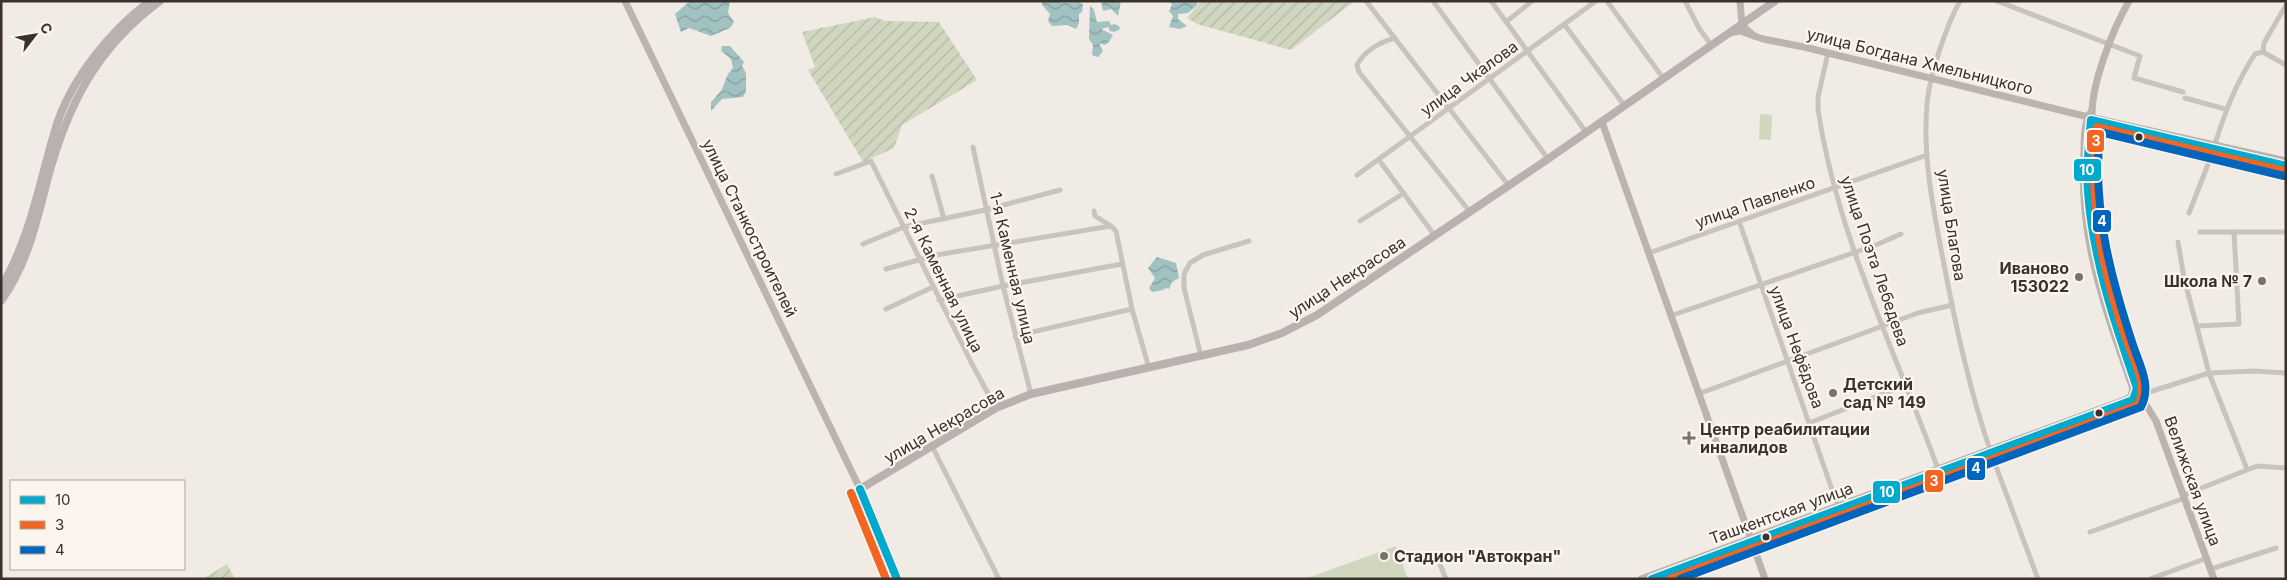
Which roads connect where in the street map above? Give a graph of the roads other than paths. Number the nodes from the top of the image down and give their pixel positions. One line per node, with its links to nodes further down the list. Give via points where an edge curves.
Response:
1 (150, 1): 79 (main road, via 100,49 74,89 58,121 24,243)
2 (160, 1): 82 (main road, via 139,16 105,53 80,93 64,124 23,266)
3 (625, 1): 106 (main road, улица Станкостроителей)
4 (1366, 1): 23 (street)
5 (1433, 1): 30 (street)
6 (1491, 1): 18 (street)
7 (1532, 1): 18 (street)
8 (1596, 1): 20 (street, улица Чкалова)
9 (1607, 1): 31 (street)
10 (1685, 1): 24 (street)
11 (1740, 1): 19 (main road)
12 (1775, 1): 19 (main road, улица Некрасова)
13 (1960, 1): 32 (street, улица Благова)
14 (1997, 1): 16 (street)
15 (2129, 1): 25 (main road, Велижская улица)
16 (2014, 4): 25 (street)
17 (2286, 5): 27 (street, via 2264,43)
18 (1506, 22): 26 (street)
19 (1745, 23): 21 (main road, улица Некрасова); 22 (main road, улица Богдана Хмельницкого)
20 (1564, 24): 26 (street, улица Чкалова); 33 (street)
21 (1729, 33): 22 (main road, улица Богдана Хмельницкого); 24 (main road, улица Некрасова)
22 (1754, 36): 28 (main road, улица Богдана Хмельницкого)
23 (1395, 38): 34 (street); 39 (street, via 1382,41 1357,65)
24 (1711, 45): 31 (main road, улица Некрасова)
25 (2109, 46): 35 (street, via 2140,56 2134,78); 36 (main road, Велижская улица)
26 (1528, 51): 30 (street, улица Чкалова); 38 (street)
27 (2263, 52): 29 (street); 35 (street, via 2255,54)
28 (1828, 53): 32 (main road, улица Богдана Хмельницкого); 51 (street, улица Поэта Лебедева, via 1818,110)
29 (2286, 65)
30 (1489, 78): 34 (street, улица Чкалова); 43 (street)
31 (1663, 78): 33 (main road, улица Некрасова)
32 (1932, 78): 36 (main road, улица Богдана Хмельницкого); 42 (street, улица Благова, via 1927,104)
33 (1624, 105): 37 (main road, улица Некрасова)
34 (1449, 108): 39 (street, улица Чкалова); 50 (street)
35 (2225, 109): 41 (street)
36 (2088, 116): 41 (main road, улица Богдана Хмельницкого); 98 (main road, Велижская улица, via 2082,179 2090,253 2102,303)
37 (1602, 122): 38 (main road, улица Некрасова); 73 (main road)
38 (1586, 132): 43 (main road, улица Некрасова)
39 (1411, 135): 44 (street, улица Чкалова); 56 (street)
40 (973, 146): 54 (street, 1-я Каменная улица)
41 (2214, 147): 45 (main road, улица Богдана Хмельницкого); 46 (main road, улица Богдана Хмельницкого); 57 (street)
42 (1927, 155): 51 (street, улица Павленко); 83 (street, улица Благова)
43 (1548, 159): 50 (main road, улица Некрасова)
44 (1379, 160): 48 (street, улица Чкалова); 53 (street)
45 (2286, 161)
46 (2286, 166)
47 (836, 174): 62 (street, 2-я Каменная улица, via 871,161)
48 (1357, 175)
49 (932, 176): 58 (street)
50 (1509, 186): 56 (main road, улица Некрасова)
51 (1833, 188): 60 (street, улица Павленко); 72 (street, улица Поэта Лебедева)
52 (1060, 190): 54 (street)
53 (1404, 193): 59 (street); 67 (street)
54 (986, 210): 58 (street); 71 (street, 1-я Каменная улица)
55 (1094, 210): 61 (street, via 1095,216)
56 (1470, 212): 67 (main road, улица Некрасова)
57 (2189, 213)
58 (944, 219): 62 (street)
59 (1360, 221)
60 (1739, 221): 73 (street, улица Павленко); 77 (street, улица Нефёдова)
61 (1112, 226): 71 (street); 75 (street, via 1116,231)
62 (904, 227): 70 (street); 74 (street, 2-я Каменная улица)
63 (2200, 232): 64 (street)
64 (2234, 232): 65 (street); 87 (street, via 2239,324)
65 (2286, 232)
66 (1901, 234): 72 (street)
67 (1435, 236): 90 (main road, улица Некрасова, via 1318,315 1248,345)
68 (1249, 241): 90 (street, via 1203,255 1190,263 1184,274 1184,288)
69 (2178, 242): 87 (street)
70 (863, 244)
71 (994, 245): 74 (street); 78 (street, 1-я Каменная улица)
72 (1854, 251): 77 (street); 88 (street, улица Поэта Лебедева)
73 (1649, 253): 86 (main road)
74 (919, 258): 76 (street); 80 (street, 2-я Каменная улица)
75 (1122, 264): 78 (street); 85 (street)
76 (886, 269)
77 (1760, 284): 86 (street); 91 (street, улица Нефёдова)
78 (1002, 286): 81 (street); 89 (street, 1-я Каменная улица)
79 (1, 288)
80 (933, 288): 81 (street, 2-я Каменная улица); 84 (street)
81 (939, 300): 99 (street, 2-я Каменная улица)
82 (1, 301)
83 (1952, 305): 88 (street, via 1918,313); 102 (street, улица Благова, via 1970,387)
84 (886, 309)
85 (1132, 309): 89 (street); 92 (street)
86 (1670, 316): 97 (main road)
87 (2197, 326): 93 (street)
88 (1882, 327): 91 (street); 95 (street, улица Поэта Лебедева)
89 (1015, 336): 96 (street, 1-я Каменная улица)
90 (1201, 356): 92 (main road, улица Некрасова)
91 (1787, 361): 97 (street); 100 (street, улица Нефёдова)
92 (1149, 368): 96 (main road, улица Некрасова)
93 (2209, 373): 94 (street, Ташкентская улица, via 2254,371); 98 (street, Ташкентская улица); 104 (street)
94 (2286, 374)
95 (1906, 385): 100 (street); 105 (street, улица Поэта Лебедева)
96 (1031, 394): 99 (main road, улица Некрасова)
97 (1697, 394): 110 (main road)
98 (2134, 394): 102 (main road, Ташкентская улица); 107 (main road, Велижская улица, via 2156,421)
99 (996, 408): 101 (main road, улица Некрасова)
100 (1809, 423): 108 (street, улица Нефёдова)
101 (932, 446): 106 (main road, улица Некрасова); 117 (street)
102 (1990, 452): 105 (main road, Ташкентская улица); 122 (street, улица Благова)
103 (2286, 468): 104 (street, via 2257,466)
104 (2247, 469): 107 (street)
105 (1939, 471): 108 (main road, Ташкентская улица)
106 (861, 488): 116 (main road, улица Станкостроителей)
107 (2184, 497): 109 (street); 112 (main road, Велижская улица)
108 (1838, 508): 110 (main road, Ташкентская улица)
109 (2090, 532)
110 (1750, 541): 119 (main road, Ташкентская улица); 120 (main road, Ташкентская улица); 121 (main road)
111 (2276, 548): 114 (street)
112 (2207, 558): 114 (main road, Велижская улица); 115 (street)
113 (1439, 562): 118 (street)
114 (2211, 569): 123 (main road, Велижская улица)
115 (2150, 578)
116 (898, 579)
117 (999, 579)
118 (1446, 579)
119 (1641, 579)
120 (1651, 579)
121 (1765, 579)
122 (2038, 579)
123 (2214, 579)

